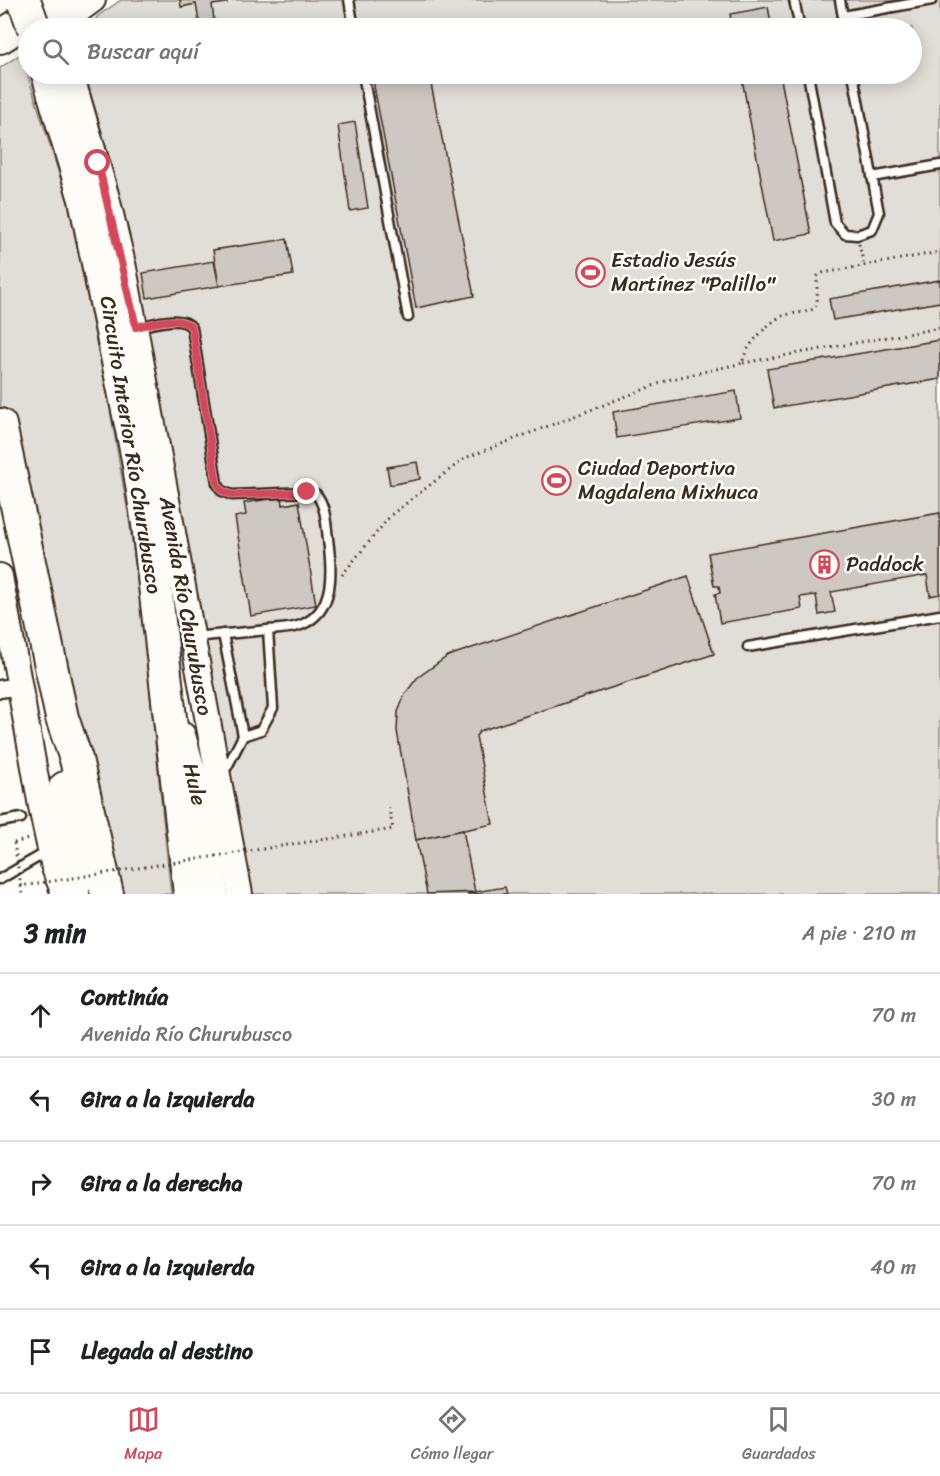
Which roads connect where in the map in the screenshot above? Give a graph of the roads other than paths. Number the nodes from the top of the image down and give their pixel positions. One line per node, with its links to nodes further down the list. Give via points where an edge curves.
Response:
1 (93, 0): 7 (main road, via 78,11)
2 (349, 0): 8 (lane)
3 (794, 0): 9 (lane)
4 (840, 0): 6 (lane)
5 (932, 0): 6 (lane)
6 (843, 16)
7 (34, 17)
8 (352, 18)
9 (798, 18)
10 (51, 84): 21 (highway, Circuito Interior Río Churubusco, via 86,199)
11 (74, 84): 18 (main road, Avenida Río Churubusco, via 107,198)
12 (365, 84): 17 (lane)
13 (810, 84): 16 (lane, via 835,223 844,234 872,230 879,213)
14 (855, 84): 16 (lane)
15 (940, 165): 16 (lane)
16 (872, 177)
17 (408, 317)
18 (136, 327): 19 (main road, Avenida Río Churubusco); 26 (lane, via 180,321 192,328 217,483 222,491 232,495 307,492 321,500 331,561 330,590 310,620)
19 (144, 376): 21 (highway, via 145,427); 28 (main road, Avenida Río Churubusco)
20 (0, 425): 25 (highway)
21 (138, 459): 30 (highway, Circuito Interior Río Churubusco)
22 (0, 515): 25 (highway, via 16,585)
23 (0, 576): 31 (main road)
24 (940, 615): 29 (lane)
25 (42, 624): 32 (highway)
26 (268, 630): 27 (lane); 33 (lane, via 273,708 261,730)
27 (223, 633): 28 (lane); 33 (lane)
28 (192, 640): 34 (main road, Avenida Río Churubusco)
29 (748, 647)
30 (166, 676): 42 (highway, Circuito Interior Río Churubusco); 43 (main road, Hule, via 196,781)
31 (10, 687): 37 (main road)
32 (62, 718): 40 (highway, via 61,756 74,865); 41 (highway, via 76,759)
33 (243, 736): 34 (lane, via 227,767)
34 (217, 770): 44 (main road, Avenida Río Churubusco)
35 (21, 818): 36 (lane)
36 (0, 822)
37 (50, 850): 38 (lane); 39 (main road)
38 (0, 879)
39 (64, 894)
40 (73, 894)
41 (107, 894)
42 (190, 894)
43 (216, 894)
44 (240, 894)

